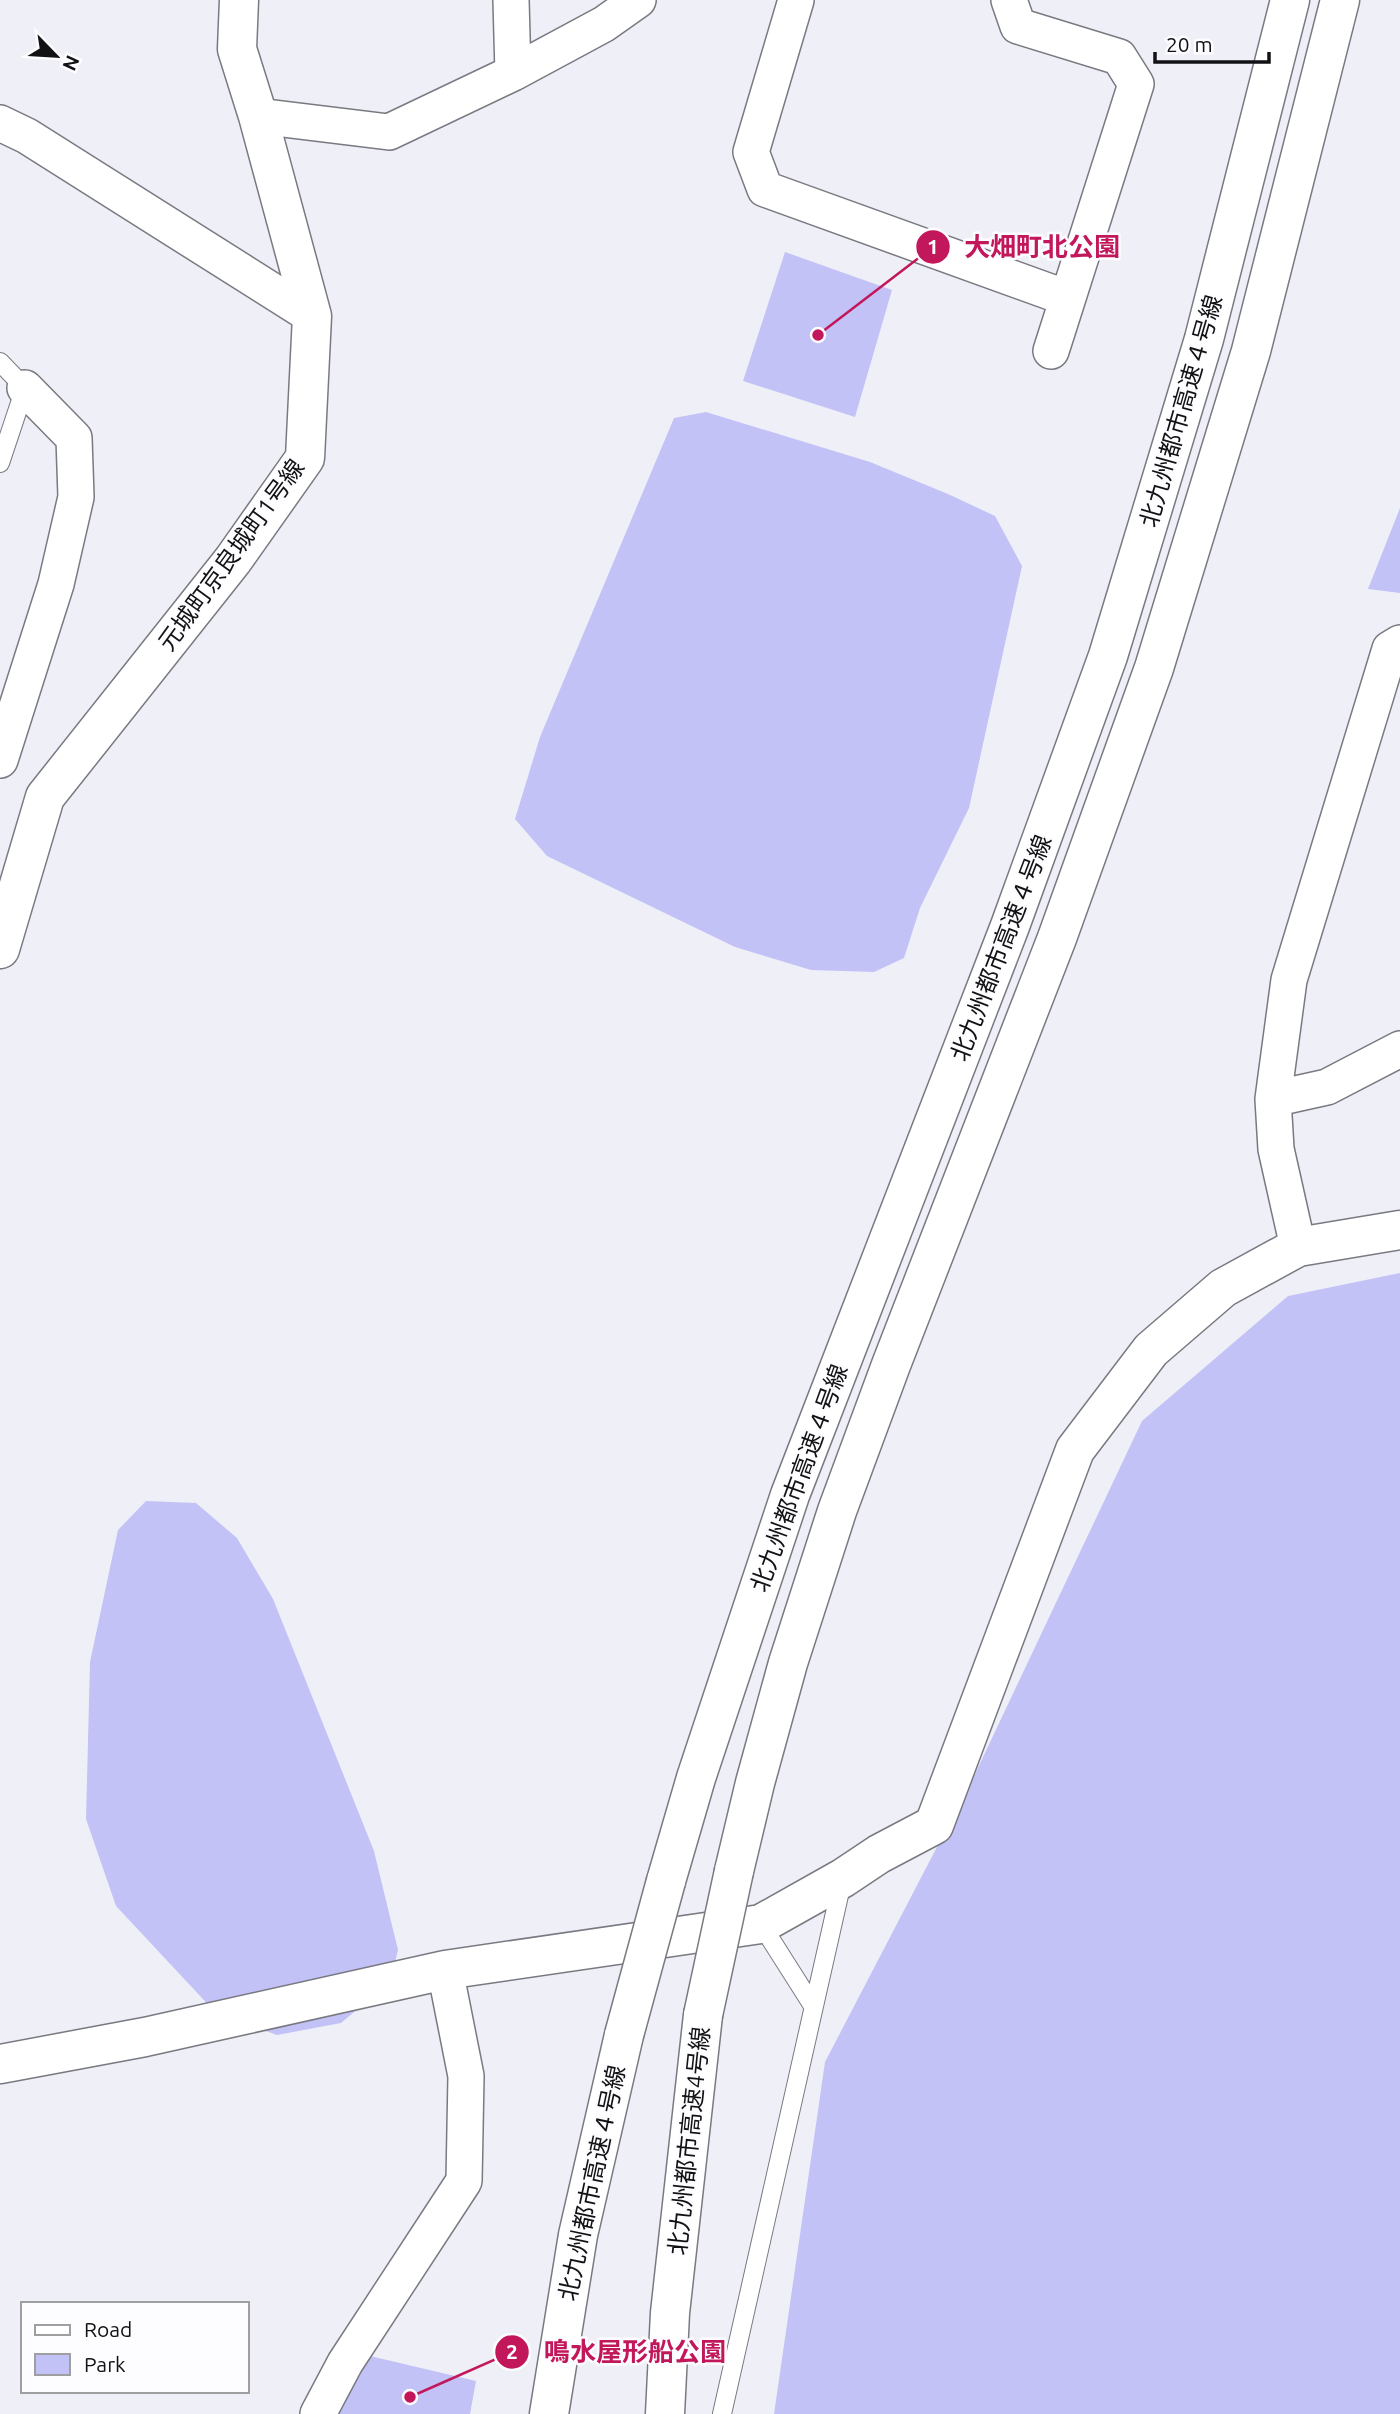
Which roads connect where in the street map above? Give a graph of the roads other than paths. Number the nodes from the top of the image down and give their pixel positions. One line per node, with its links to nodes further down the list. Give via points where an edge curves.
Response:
1 (239, 0): 9 (main road, 元城町京良城町1号線, via 237,49)
2 (511, 0): 8 (street)
3 (638, 0): 8 (street, via 604,24)
4 (1009, 0): 11 (street, via 1017,26 1119,57 1136,85)
5 (1290, 0): 31 (main road, 北九州都市高速４号線, bridge, via 1204,340 1108,656 1010,926 790,1494 696,1778 624,2035 578,2235)
6 (1340, 0): 24 (main road, 北九州都市高速４号線, via 1251,351 1154,668 1057,938 837,1511 788,1663)
7 (793, 1): 11 (street, via 751,152 765,189)
8 (513, 73): 9 (street, via 389,132)
9 (258, 116): 12 (main road, 元城町京良城町1号線)
10 (0, 123): 12 (street)
11 (1067, 298): 13 (street)
12 (312, 316): 19 (main road, 元城町京良城町1号線, via 305,458 233,561 45,797)
13 (1051, 351)
14 (0, 362): 15 (lane)
15 (25, 388): 16 (lane); 18 (street, via 74,438 76,497 56,584)
16 (0, 463)
17 (1400, 643): 21 (street, via 1390,649 1289,980)
18 (0, 760)
19 (0, 949)
20 (1400, 1049): 21 (street, via 1327,1087)
21 (1273, 1099): 23 (street, via 1276,1149)
22 (1400, 1230): 23 (main road)
23 (1298, 1247): 25 (main road, via 1223,1288 1151,1350 1075,1450 934,1825)
24 (734, 1871): 32 (main road, 北九州都市高速4号線, bridge, via 703,2015 670,2313)
25 (843, 1878): 26 (main road); 28 (lane)
26 (761, 1924): 27 (main road); 28 (lane)
27 (445, 1970): 29 (main road, via 145,2037); 30 (street, via 466,2076 464,2181 345,2363)
28 (813, 2006): 33 (lane)
29 (0, 2064)
30 (318, 2414)
31 (549, 2414)
32 (665, 2414)
33 (722, 2414)

